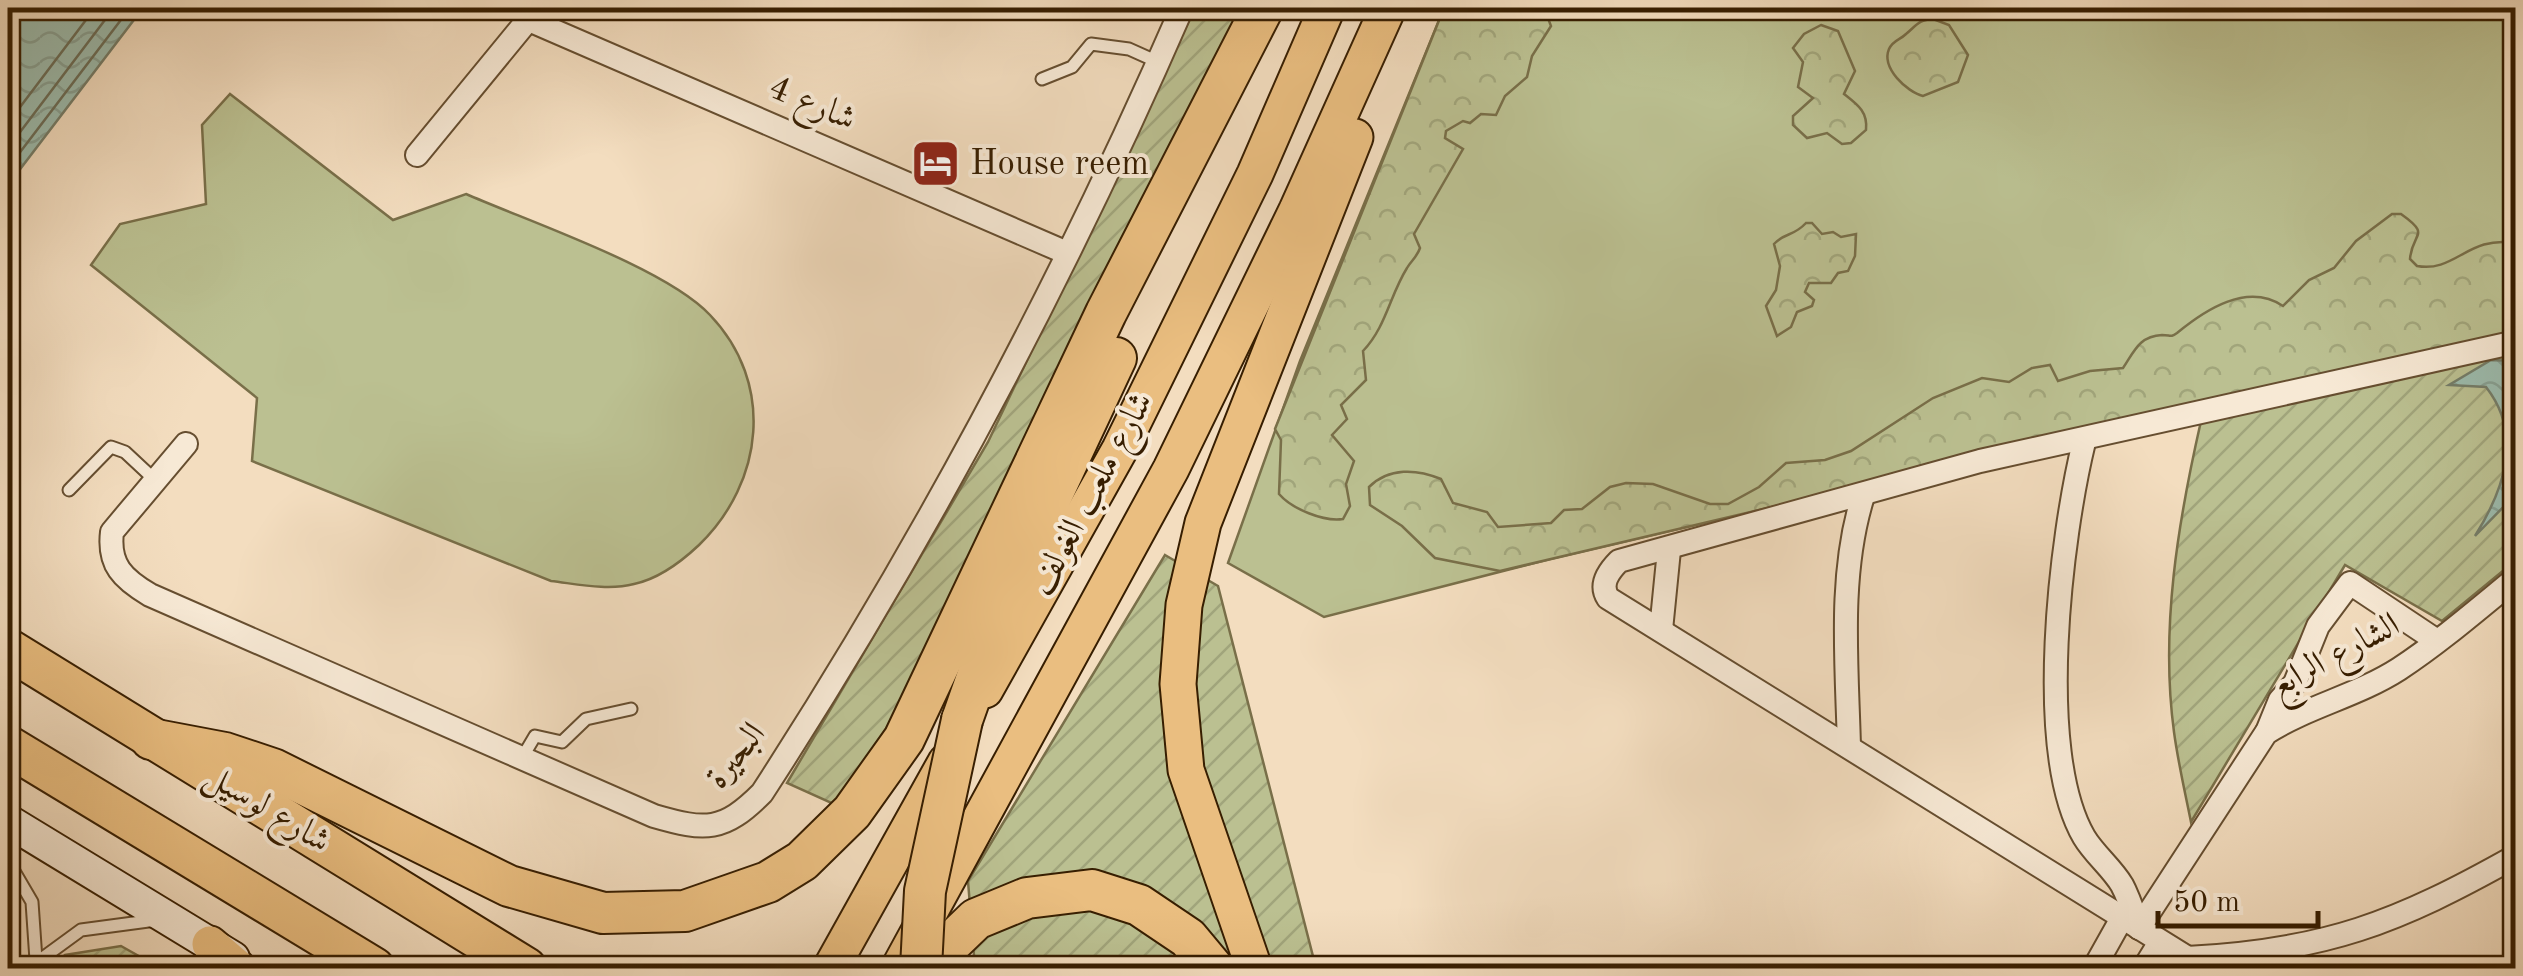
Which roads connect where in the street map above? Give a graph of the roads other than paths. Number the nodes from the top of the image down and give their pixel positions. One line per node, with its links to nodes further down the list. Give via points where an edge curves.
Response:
1 (1182, 8): 8 (street, البحيرة)
2 (1264, 8): 25 (highway, via 1106,313 904,739 842,824 802,861 768,882 685,911 602,913 509,886 272,768)
3 (1285, 8): 44 (highway, bridge, via 1008,590 962,720 925,892)
4 (1327, 8): 42 (main road, شارع ملعب الغولف, via 1255,174 1120,449)
5 (1388, 8): 43 (main road, شارع ملعب الغولف, via 1172,469)
6 (1401, 8): 46 (main road, via 1203,523 1184,604 1178,684 1186,770)
7 (533, 14): 10 (street, شارع 4); 11 (street, شارع 4)
8 (1158, 62): 9 (lane, via 1129,48 1091,44 1072,67); 11 (street, البحيرة)
9 (1042, 79)
10 (417, 156)
11 (1066, 253): 28 (street, البحيرة, via 862,629 762,793 739,815 706,827 685,825)
12 (2516, 342): 13 (street)
13 (2084, 442): 17 (street, via 1980,462); 33 (street, via 2056,652 2066,789 2083,836 2122,885)
14 (186, 444): 15 (street, البحيرة)
15 (156, 480): 16 (lane, via 111,447); 28 (street, البحيرة, via 112,532 110,550 125,579)
16 (68, 490)
17 (1864, 496): 18 (street); 27 (street, via 1854,525 1846,632)
18 (1669, 550): 20 (street); 20 (street, via 1619,561 1604,588 1608,598)
19 (2516, 578): 21 (street, الشارع الرابع)
20 (1661, 630): 27 (street)
21 (2436, 640): 24 (street, الشارع الرابع, via 2399,669); 24 (street, الشارع الرابع, via 2350,583 2318,626)
22 (8, 649): 25 (highway, شارع لوسيل)
23 (630, 709): 28 (lane, via 586,718 562,742 535,736)
24 (2266, 733): 33 (street, الشارع الرابع)
25 (152, 739): 41 (highway, شارع لوسيل)
26 (8, 746): 40 (highway)
27 (1850, 747): 33 (street)
28 (522, 758)
29 (8, 821): 32 (street)
30 (2516, 856): 36 (street, via 2380,925 2308,946)
31 (8, 861): 37 (lane, via 32,902)
32 (166, 919): 35 (street); 37 (lane, via 81,930)
33 (2131, 923): 34 (street); 47 (street, الشارع الرابع)
34 (2160, 942): 36 (street); 48 (street)
35 (210, 944): 38 (main road); 39 (street)
36 (2196, 963)
37 (33, 964)
38 (238, 968)
39 (250, 968)
40 (374, 968)
41 (526, 968)
42 (832, 968)
43 (899, 968)
44 (923, 968): 45 (highway, via 976,920 1027,898 1092,890 1140,905 1188,938)
45 (1212, 968)
46 (1254, 968)
47 (2094, 968)
48 (2144, 968)

